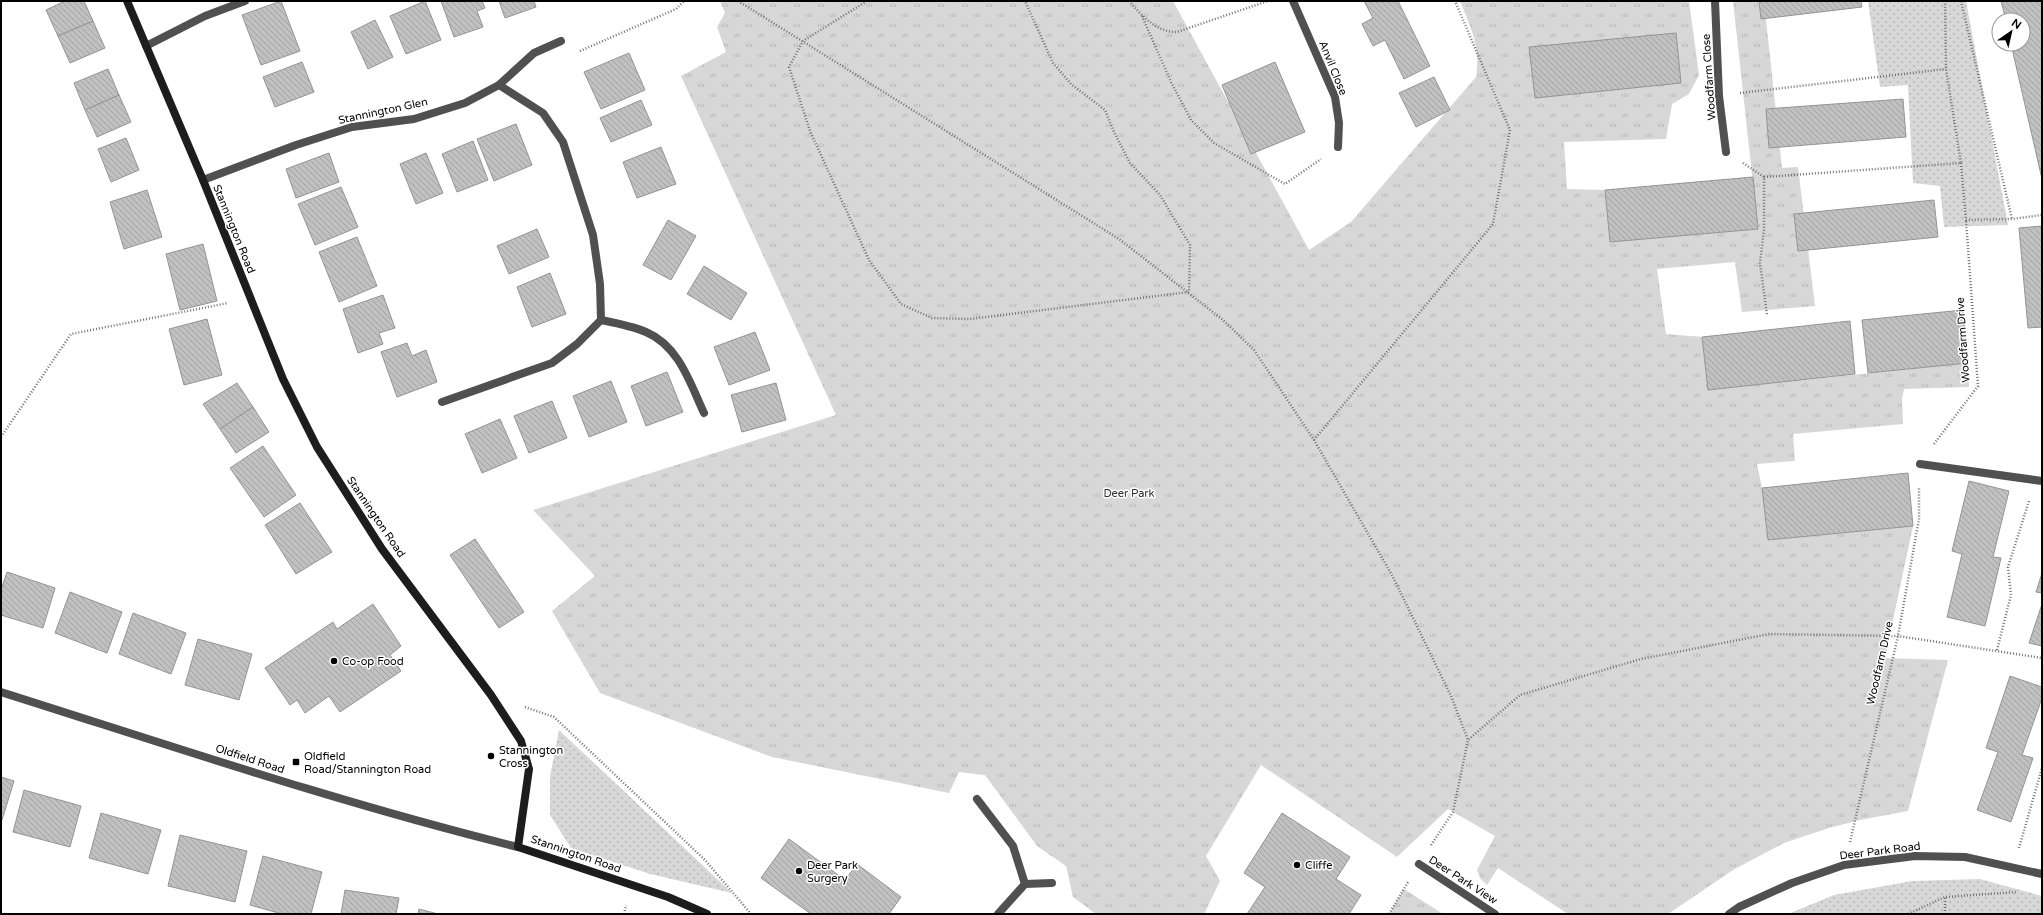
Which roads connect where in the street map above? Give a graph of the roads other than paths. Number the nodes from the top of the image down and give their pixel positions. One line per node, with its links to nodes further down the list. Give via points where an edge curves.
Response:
1 (127, 1): 6 (main road, Stannington Road)
2 (245, 1): 6 (street, via 205,16)
3 (1293, 1): 8 (street, Anvil Close, via 1335,97 1339,123)
4 (1715, 1): 9 (street, Woodfarm Close)
5 (561, 40): 7 (street, Stannington Glen, via 534,53)
6 (146, 46): 10 (main road, Stannington Road)
7 (499, 85): 10 (street, Stannington Glen, via 465,103 414,119 352,127); 11 (street, via 543,113 563,142 593,235 600,284)
8 (1338, 147)
9 (1726, 152)
10 (202, 180): 18 (main road, Stannington Road, via 283,380 317,447 382,549 490,694 521,741 529,770)
11 (601, 320): 12 (street, via 577,344 552,363); 13 (street, via 646,333 666,345 683,367)
12 (442, 402)
13 (704, 413)
14 (1920, 464): 15 (street)
15 (2038, 481)
16 (1, 692): 18 (street, Oldfield Road, via 327,796)
17 (977, 799): 22 (street, via 1013,846)
18 (518, 846): 23 (main road, Stannington Road, via 668,897)
19 (1419, 864): 25 (street, Deer Park View)
20 (2042, 874): 26 (street, Deer Park Road, via 1964,857 1915,856 1844,865 1792,883)
21 (1052, 883): 22 (street)
22 (1025, 884): 24 (street)
23 (707, 914)
24 (998, 914)
25 (1495, 914)
26 (1729, 914)

